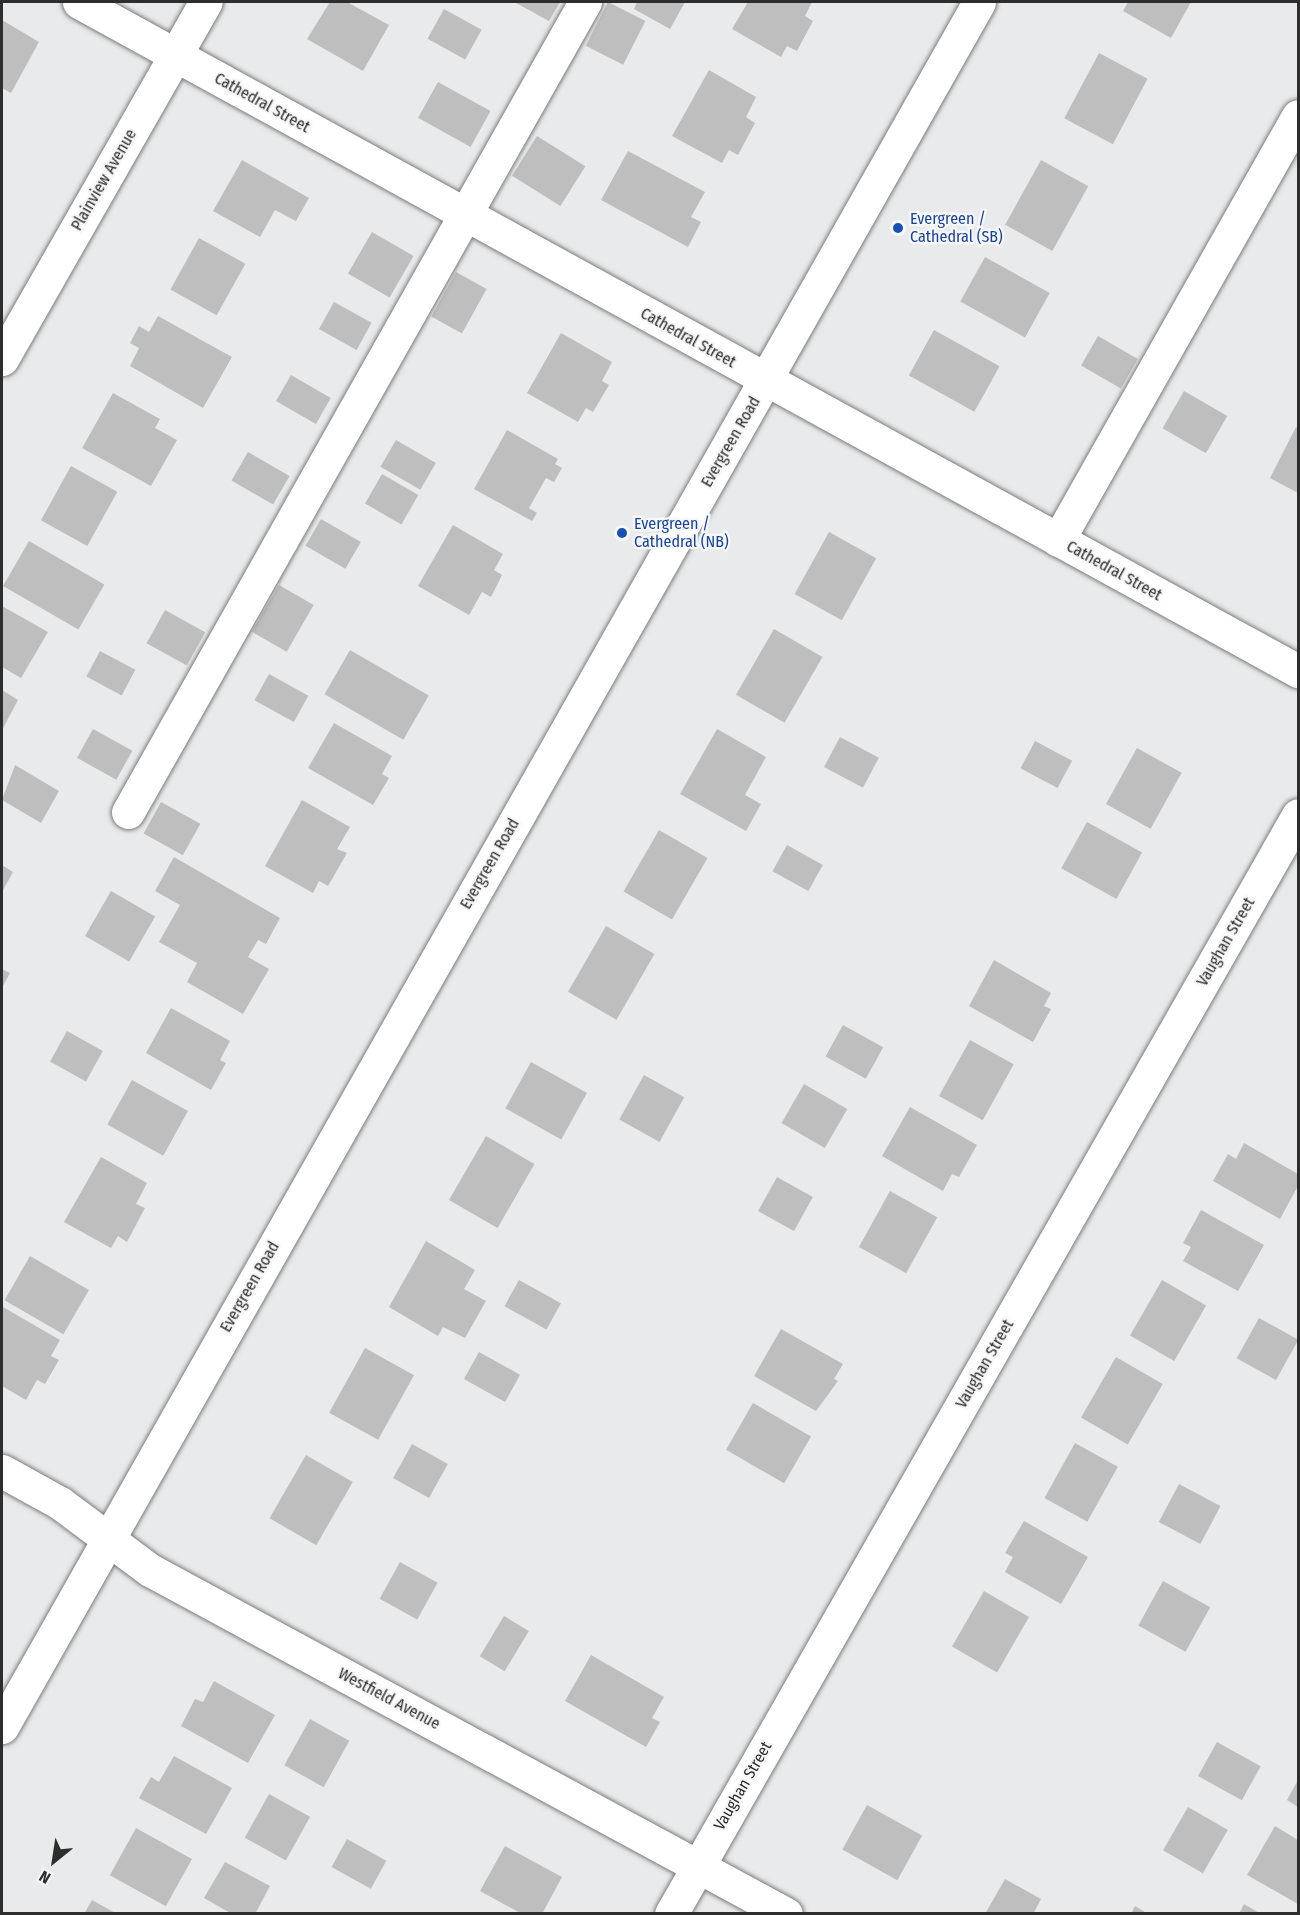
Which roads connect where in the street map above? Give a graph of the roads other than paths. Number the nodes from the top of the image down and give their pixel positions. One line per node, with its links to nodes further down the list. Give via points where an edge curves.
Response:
1 (79, 2): 5 (street, Cathedral Street)
2 (206, 2): 5 (street, Plainview Avenue)
3 (585, 2): 7 (street)
4 (979, 2): 9 (street, Evergreen Road)
5 (175, 55): 7 (street, Cathedral Street); 8 (street, Plainview Avenue)
6 (1299, 116): 10 (street)
7 (464, 214): 9 (street, Cathedral Street); 12 (street)
8 (2, 359)
9 (765, 381): 10 (street, Cathedral Street); 15 (street, Evergreen Road)
10 (1058, 540): 11 (street, Cathedral Street)
11 (1299, 671)
12 (128, 812)
13 (1299, 815): 17 (street, Vaughan Street)
14 (2, 1471): 15 (street, Westfield Avenue)
15 (108, 1538): 16 (street, Evergreen Road); 17 (street, Westfield Avenue, via 150,1570)
16 (2, 1726)
17 (698, 1866): 18 (street, Vaughan Street); 19 (street, Westfield Avenue)
18 (671, 1914)
19 (786, 1914)

